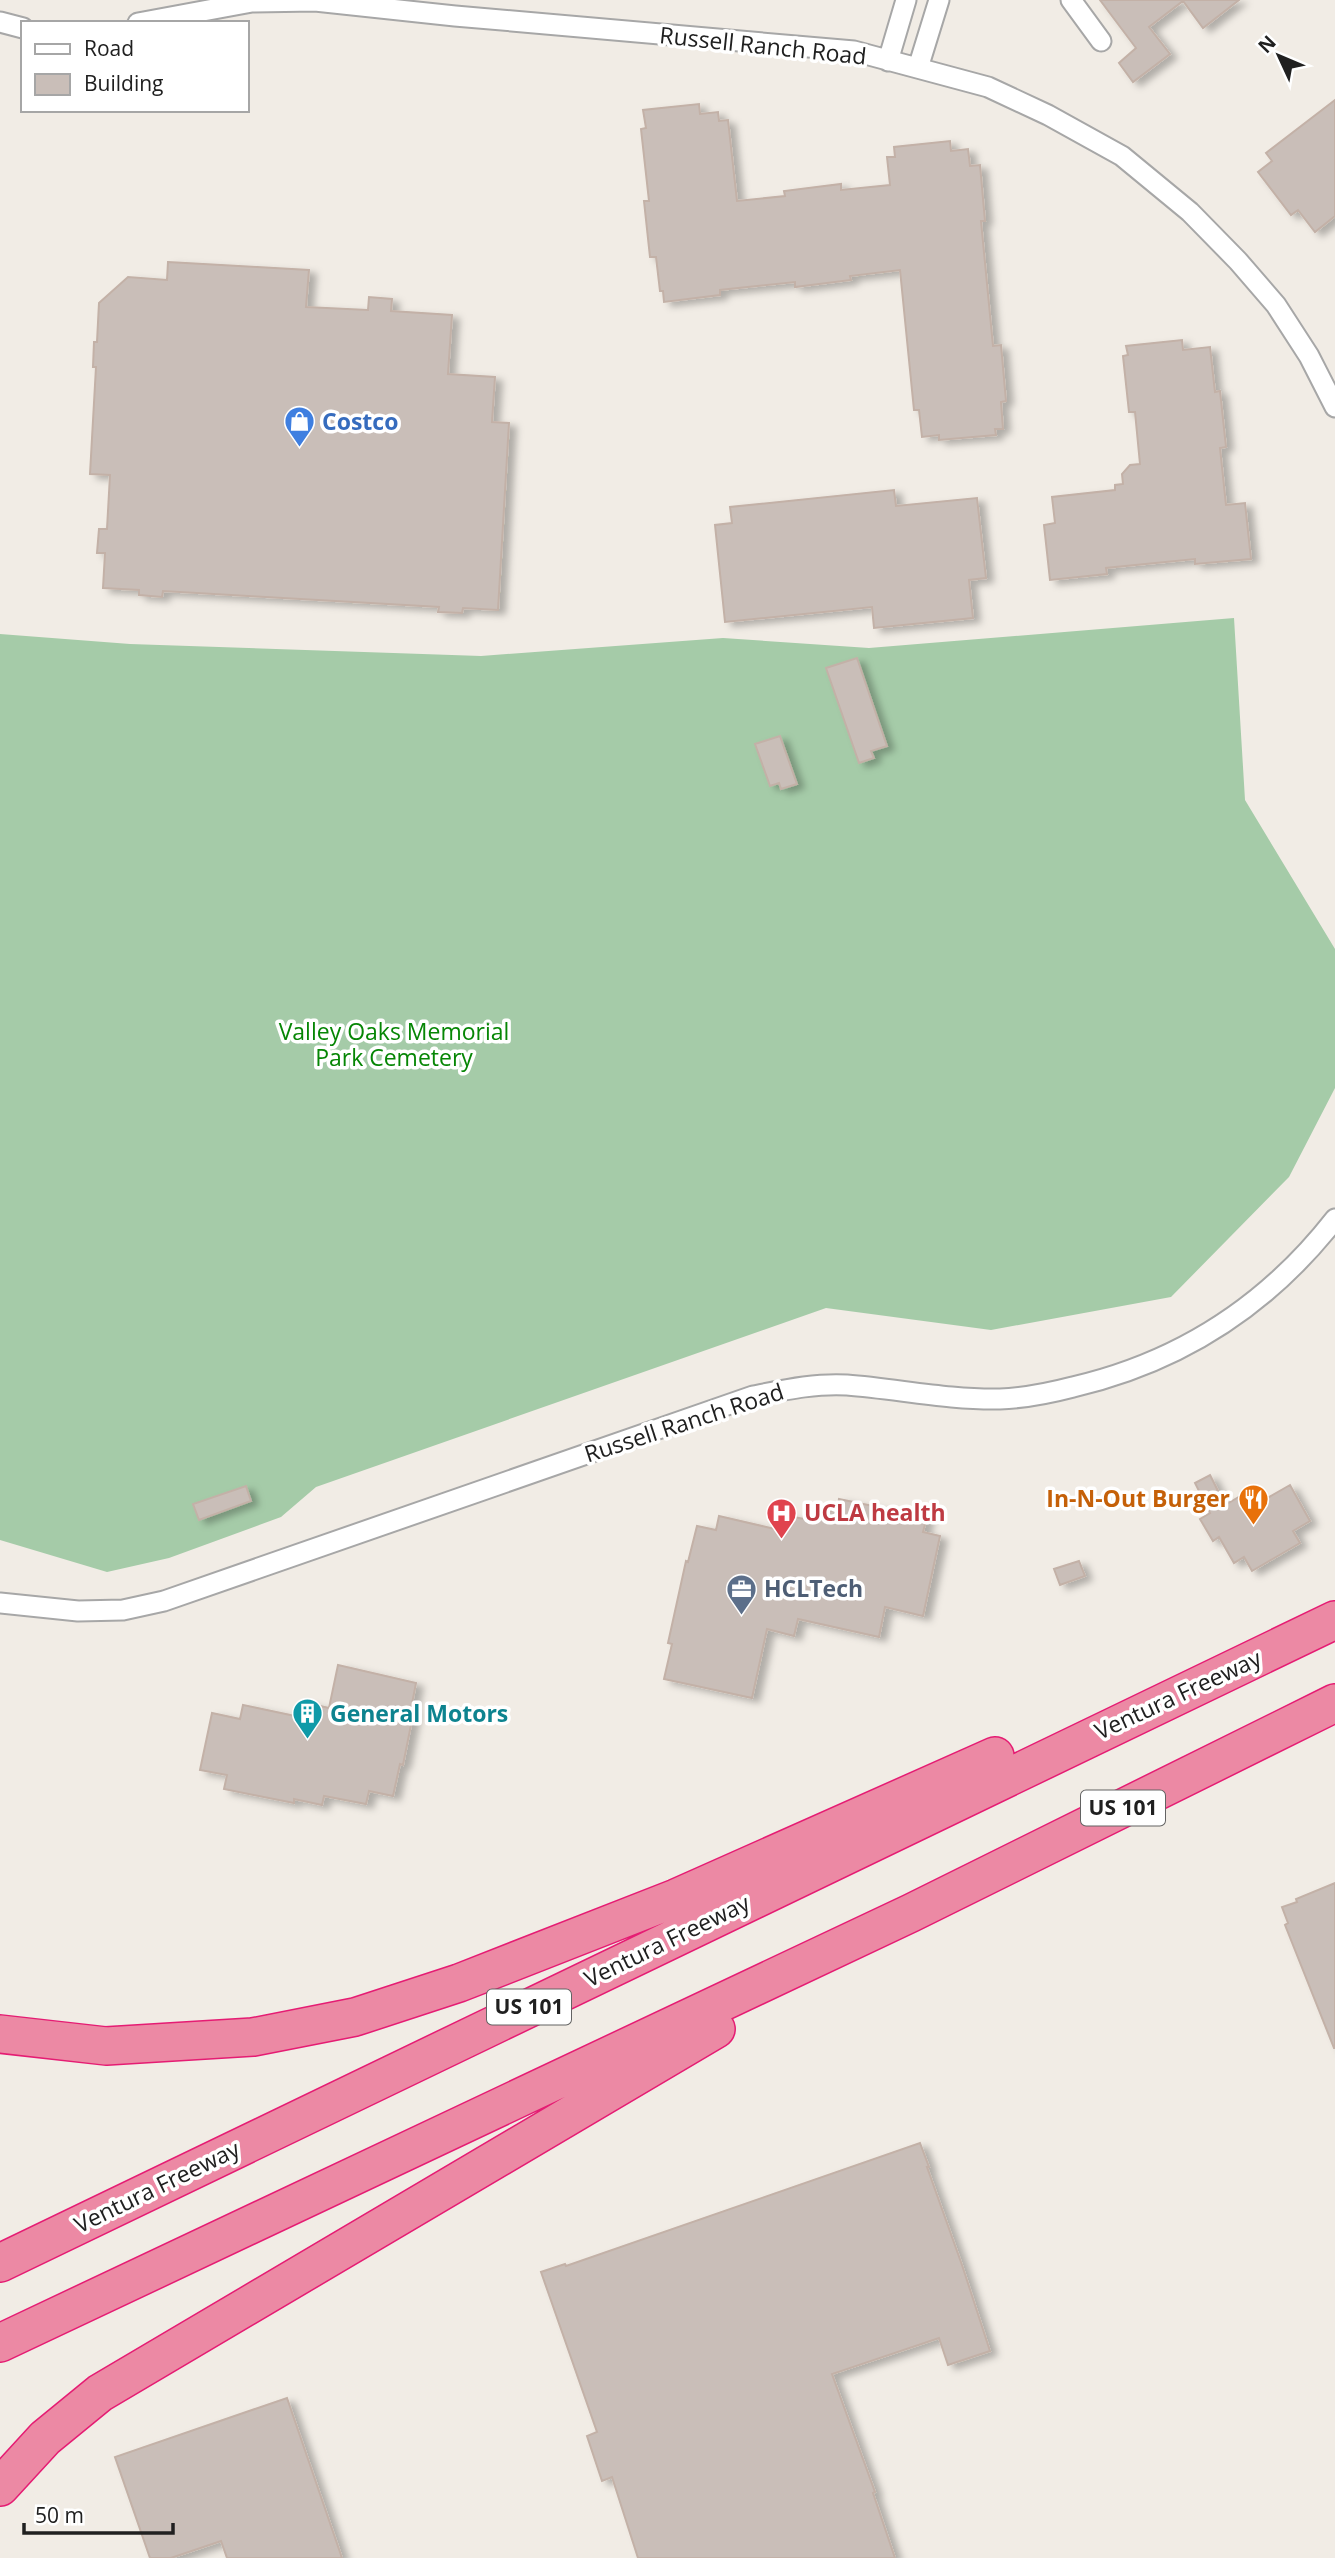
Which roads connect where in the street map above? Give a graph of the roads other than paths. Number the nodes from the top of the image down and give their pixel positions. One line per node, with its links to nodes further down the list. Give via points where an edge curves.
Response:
1 (906, 0): 8 (street)
2 (939, 0): 9 (street)
3 (1071, 0): 7 (street)
4 (149, 21): 8 (street, Russell Ranch Road, via 252,2 315,1 854,51)
5 (0, 22): 6 (street)
6 (21, 27)
7 (1101, 41)
8 (888, 61): 9 (street, Russell Ranch Road)
9 (918, 68): 10 (street, Russell Ranch Road, via 988,87 1122,156 1190,212 1276,305)
10 (1335, 407)
11 (1335, 1219): 12 (street, Russell Ranch Road, via 1293,1269 1224,1325 1138,1368 1100,1381 1001,1399 845,1385 764,1394 164,1601 123,1610 78,1611)
12 (0, 1603)
13 (1335, 1620): 15 (highway, Ventura Freeway / US 101)
14 (1335, 1703): 16 (highway, US 101)
15 (1058, 1752): 17 (highway, via 993,1756 676,1898 459,1983 355,2017 253,2037 106,2046); 18 (highway, Ventura Freeway / US 101)
16 (911, 1913): 19 (highway, US 101); 20 (highway, via 100,2393 45,2438)
17 (0, 2034)
18 (0, 2263)
19 (0, 2343)
20 (0, 2487)

